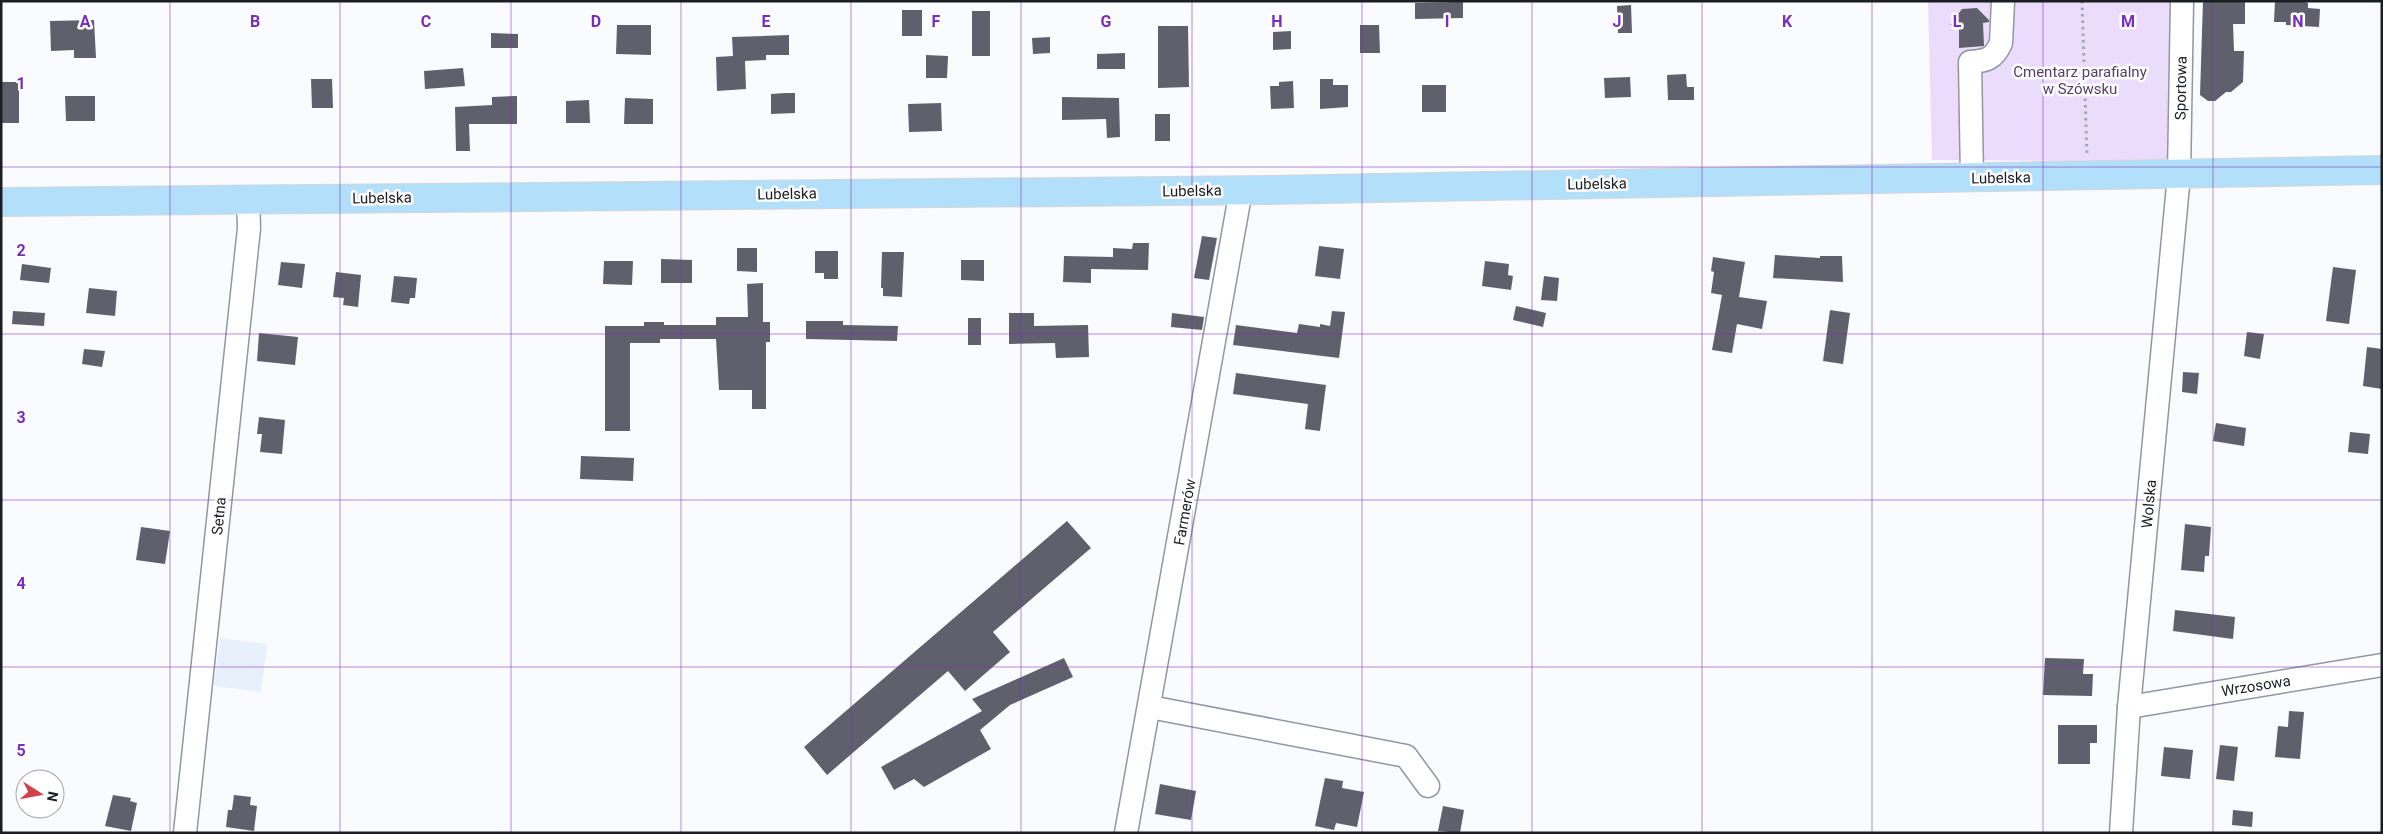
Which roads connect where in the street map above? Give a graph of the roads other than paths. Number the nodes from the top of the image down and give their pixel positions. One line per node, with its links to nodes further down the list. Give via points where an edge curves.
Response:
1 (2003, 1): 5 (street, via 1998,50 1989,59 1970,62)
2 (2182, 1): 4 (street, Sportowa)
3 (2382, 170): 4 (main road, Lubelska)
4 (2180, 175): 5 (main road, Lubelska); 10 (street, Wolska)
5 (1972, 178): 6 (main road, Lubelska)
6 (1242, 190): 7 (main road, Lubelska); 11 (street, Farmerów)
7 (248, 199): 8 (main road, Lubelska); 13 (street, Setna, via 250,228)
8 (1, 202)
9 (2382, 665): 10 (street, Wrzosowa)
10 (2130, 706): 15 (street, Wolska)
11 (1150, 707): 12 (street, via 1406,756); 14 (street, Farmerów)
12 (1428, 786)
13 (185, 833)
14 (1126, 833)
15 (2121, 833)

